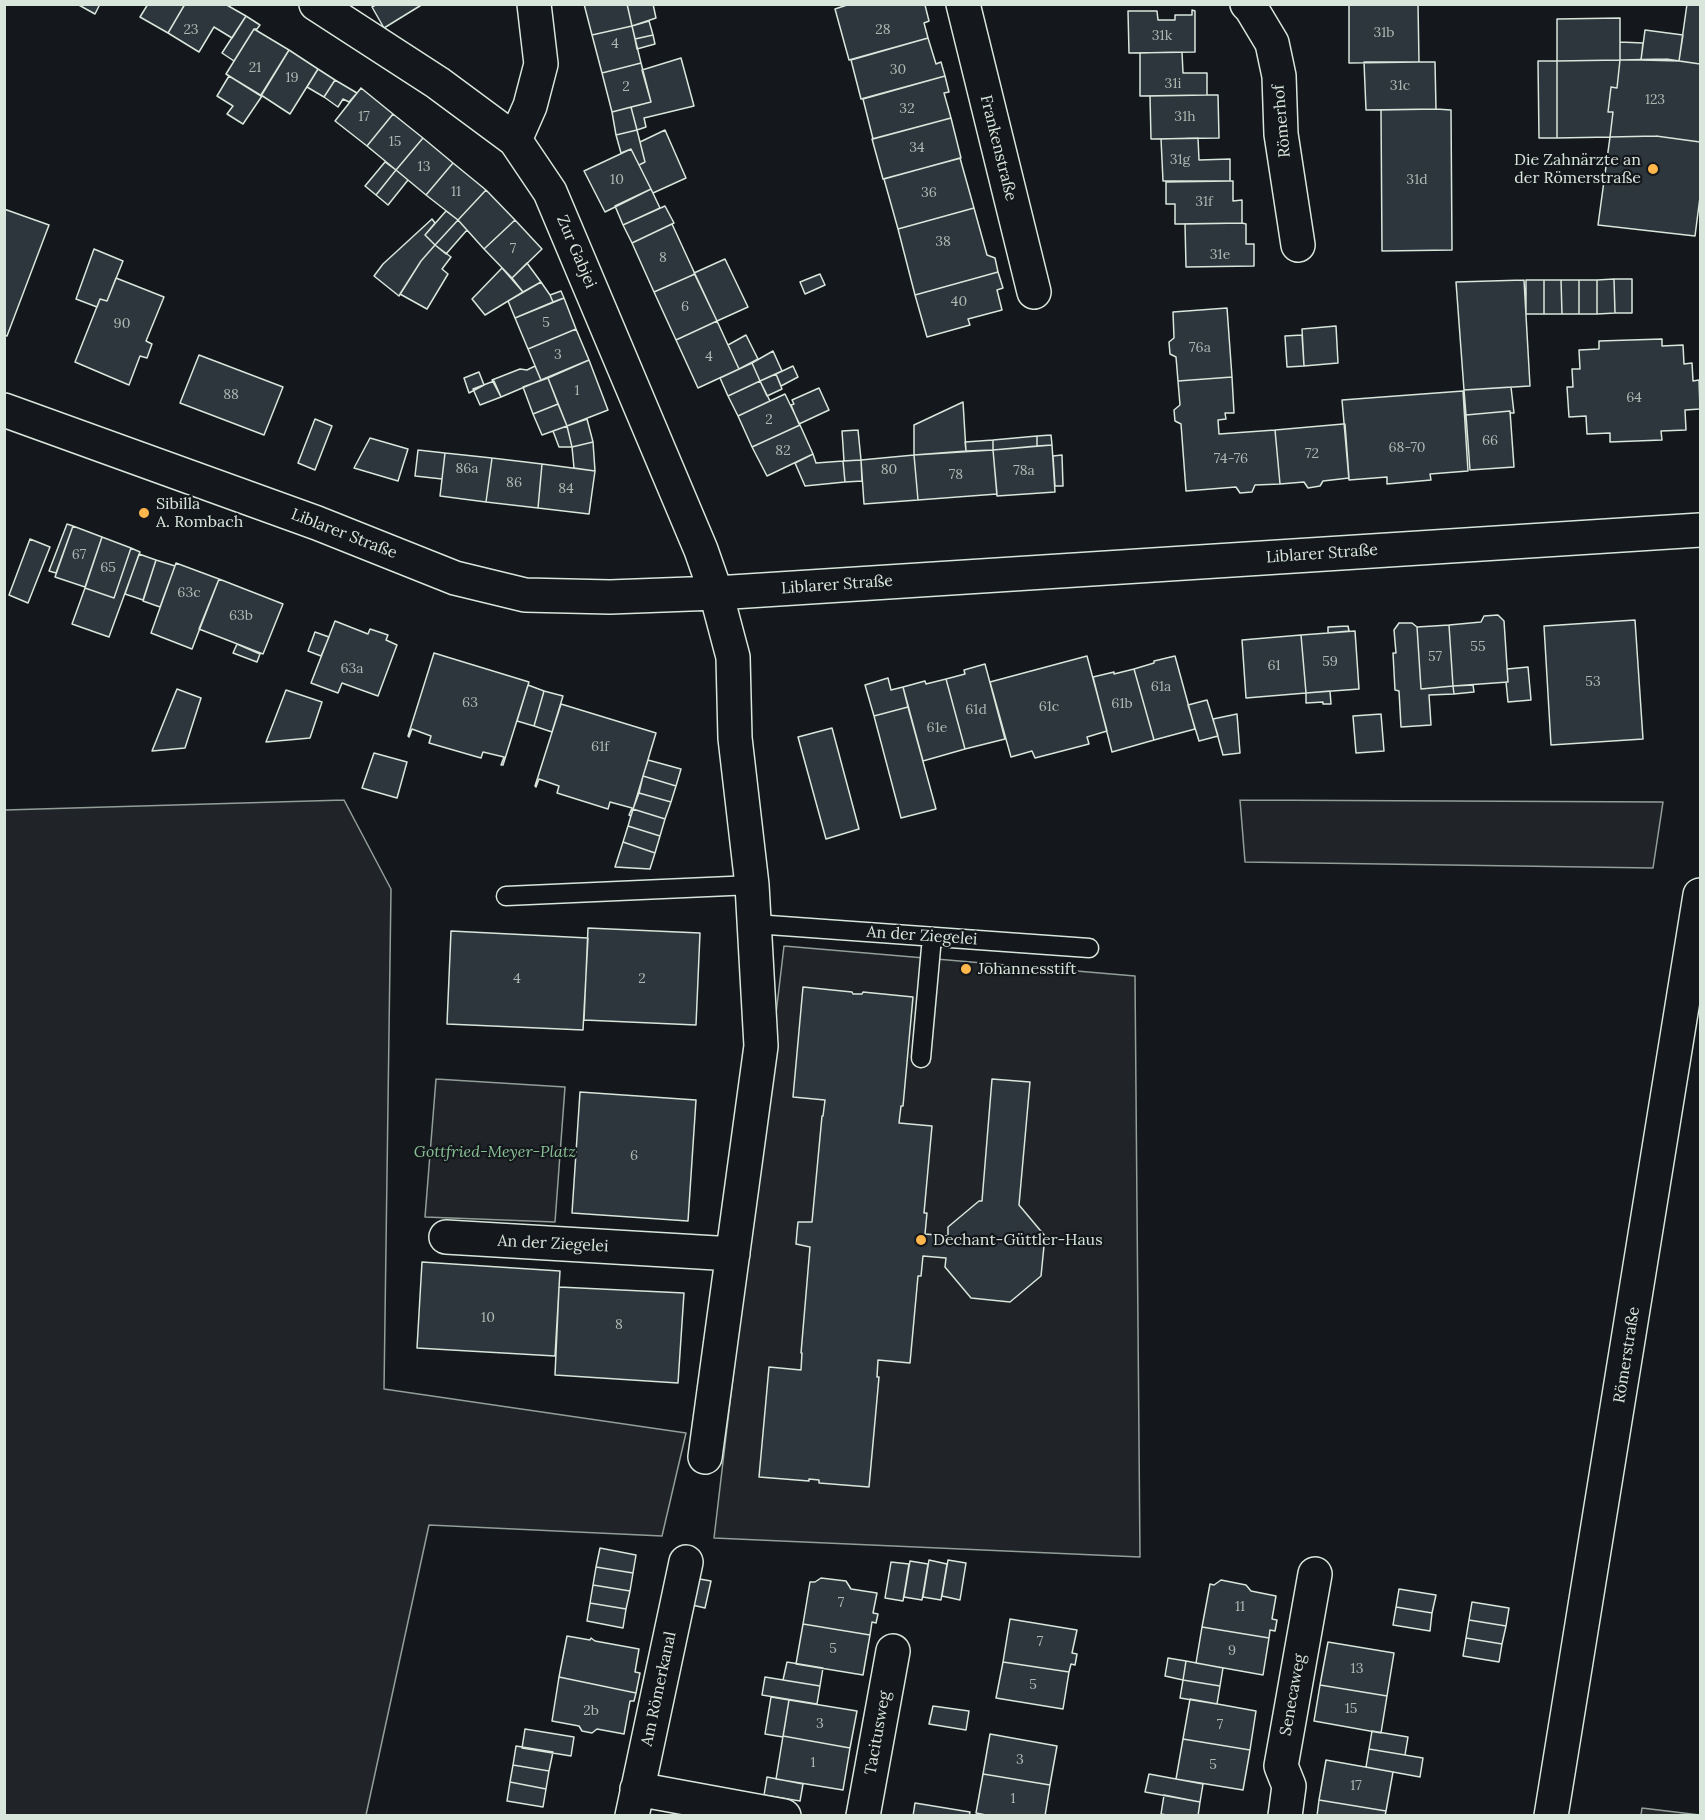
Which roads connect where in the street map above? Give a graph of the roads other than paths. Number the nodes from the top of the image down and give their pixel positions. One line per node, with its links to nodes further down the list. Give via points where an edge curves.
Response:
1 (316, 4): 5 (street, Zur Gabjei, via 438,83)
2 (534, 4): 5 (street, via 541,64 530,106)
3 (963, 4): 7 (street, Frankenstraße)
4 (1247, 4): 6 (street, Römerhof, via 1272,44 1279,76 1281,134)
5 (515, 140): 10 (street, Zur Gabjei, via 550,192)
6 (1298, 244)
7 (1034, 292)
8 (4, 410): 10 (street, Liblarer Straße, via 317,523 454,578 525,595)
9 (1701, 530): 10 (street, Liblarer Straße)
10 (716, 593): 11 (street, via 733,657 735,738)
11 (752, 885): 13 (lane); 14 (street)
12 (1701, 895): 28 (street, Römerstraße)
13 (506, 896)
14 (755, 924): 15 (lane, An der Ziegelei); 19 (street, via 761,1046)
15 (932, 937): 16 (lane, An der Ziegelei); 17 (lane)
16 (1089, 948)
17 (921, 1058)
18 (446, 1237): 19 (street, An der Ziegelei)
19 (733, 1254): 20 (street)
20 (705, 1457)
21 (686, 1562): 24 (street, Am Römerkanal)
22 (1315, 1574): 27 (street, Senecaweg, via 1281,1766 1289,1786)
23 (893, 1651): 26 (street, Tacitusweg)
24 (634, 1802): 25 (street)
25 (783, 1815)
26 (863, 1815)
27 (1285, 1815)
28 (1551, 1815)

